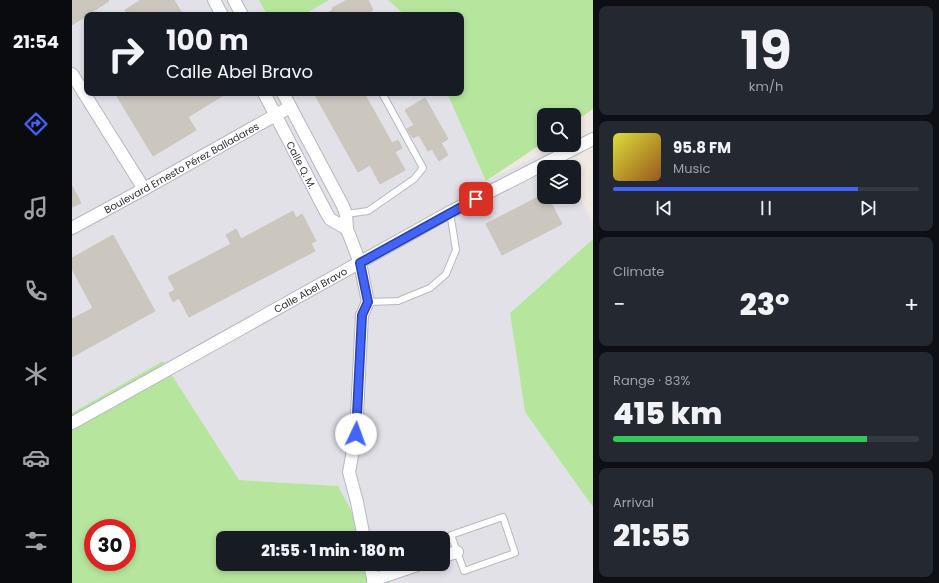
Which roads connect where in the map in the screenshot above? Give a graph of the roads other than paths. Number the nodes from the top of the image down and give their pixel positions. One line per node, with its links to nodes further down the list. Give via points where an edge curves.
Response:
1 (214, 0): 3 (street)
2 (234, 0): 4 (street)
3 (220, 12)
4 (240, 12)
5 (72, 74): 6 (street)
6 (84, 93)
7 (86, 96): 14 (street)
8 (266, 96): 12 (street, Calle Q. M.)
9 (284, 96): 11 (street, Calle Q. M.)
10 (384, 96): 16 (lane, via 423,168 414,180 368,211)
11 (290, 107): 12 (street, Boulevard Ernesto Pérez Balladares); 16 (street, Calle Q. M.)
12 (275, 115): 14 (street, Boulevard Ernesto Pérez Balladares); 18 (street, Calle Q. M., via 327,214)
13 (593, 139): 15 (street, Calle Abel Bravo)
14 (144, 189): 17 (street, Boulevard Ernesto Pérez Balladares)
15 (450, 212): 19 (street, Calle Abel Bravo); 20 (lane, via 456,250 446,274 430,288 398,301)
16 (346, 214): 18 (street, Calle Q. M.)
17 (72, 228)
18 (348, 229): 19 (street, Calle Q. M.)
19 (360, 263): 20 (street, Calle Q. M.); 21 (street, Calle Abel Bravo)
20 (368, 302): 22 (street, via 362,315 356,434 349,472)
21 (72, 423)
22 (363, 531)
23 (457, 552): 23 (lane, via 464,571 515,553 503,517 451,535); 24 (street)
24 (450, 554)
25 (371, 571): 27 (street)
26 (401, 571): 27 (street)
27 (373, 581)

